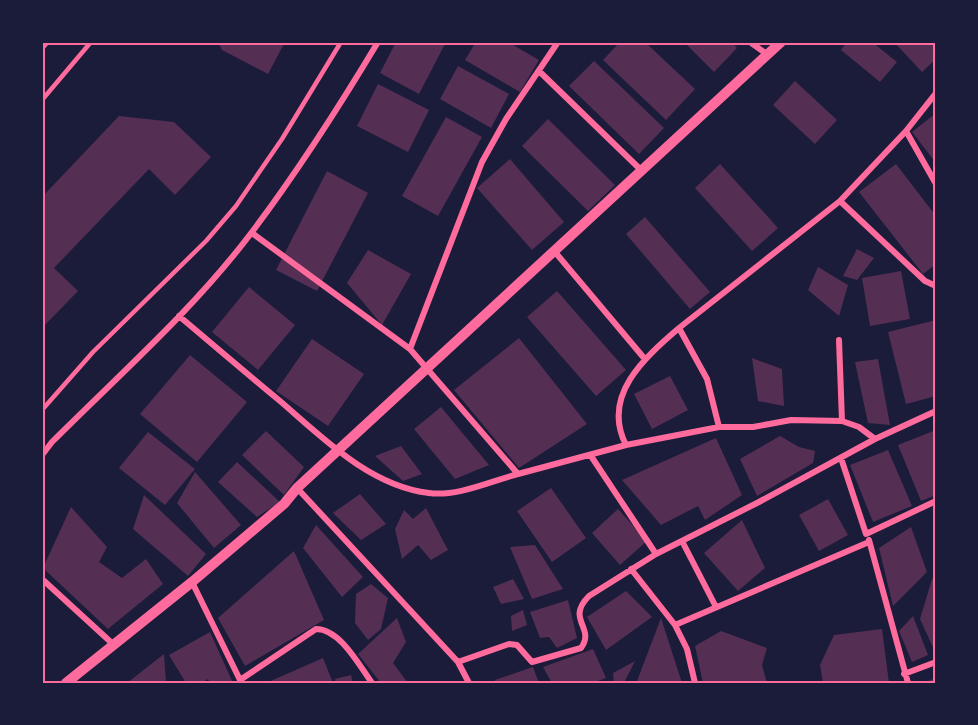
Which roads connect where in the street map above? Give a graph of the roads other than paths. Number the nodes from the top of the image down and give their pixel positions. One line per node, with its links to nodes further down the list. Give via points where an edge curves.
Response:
1 (91, 42): 10 (lane)
2 (341, 42): 24 (lane, via 236,206 206,242 93,352)
3 (378, 42): 15 (street, via 319,139)
4 (558, 42): 8 (street)
5 (750, 42): 7 (street)
6 (781, 42): 7 (street)
7 (768, 55): 12 (street)
8 (540, 72): 12 (street); 21 (street, via 506,119 482,162)
9 (936, 93): 11 (street)
10 (42, 100)
11 (906, 131): 13 (street); 14 (street)
12 (642, 171): 16 (street)
13 (936, 184)
14 (840, 201): 17 (street); 19 (street)
15 (252, 233): 18 (street); 21 (street)
16 (555, 252): 22 (street); 23 (street)
17 (936, 286)
18 (179, 316): 30 (street); 31 (street)
19 (679, 328): 22 (street); 27 (street, via 708,379)
20 (839, 340): 26 (street)
21 (410, 349): 23 (street)
22 (644, 358): 29 (street, via 618,407 618,431)
23 (429, 369): 30 (street); 34 (street)
24 (42, 410)
25 (936, 411): 28 (street)
26 (842, 421): 27 (street, via 791,420 753,427); 28 (street)
27 (719, 427): 29 (street)
28 (875, 438): 33 (street)
29 (626, 445): 32 (street)
30 (338, 450): 34 (street, via 384,479 430,494); 35 (street)
31 (42, 455)
32 (591, 456): 34 (street); 40 (street)
33 (841, 458): 37 (street); 38 (street)
34 (518, 474)
35 (297, 488): 43 (street, via 284,504); 47 (street)
36 (936, 501): 37 (street)
37 (867, 534): 39 (street)
38 (682, 541): 40 (street); 44 (street)
39 (869, 542): 44 (street); 49 (street)
40 (656, 554): 41 (street)
41 (631, 569): 45 (street); 47 (street, via 581,604 578,615 586,633 581,648 532,663 517,645 509,644)
42 (42, 579): 46 (street)
43 (192, 582): 46 (street); 50 (street)
44 (716, 607): 45 (street)
45 (675, 625): 54 (street, via 687,649)
46 (114, 645): 51 (street)
47 (458, 662): 53 (street)
48 (936, 662): 49 (street)
49 (904, 674): 55 (street)
50 (241, 681): 52 (street, via 316,628 338,639)
51 (66, 683)
52 (372, 683)
53 (469, 683)
54 (695, 683)
55 (908, 683)

